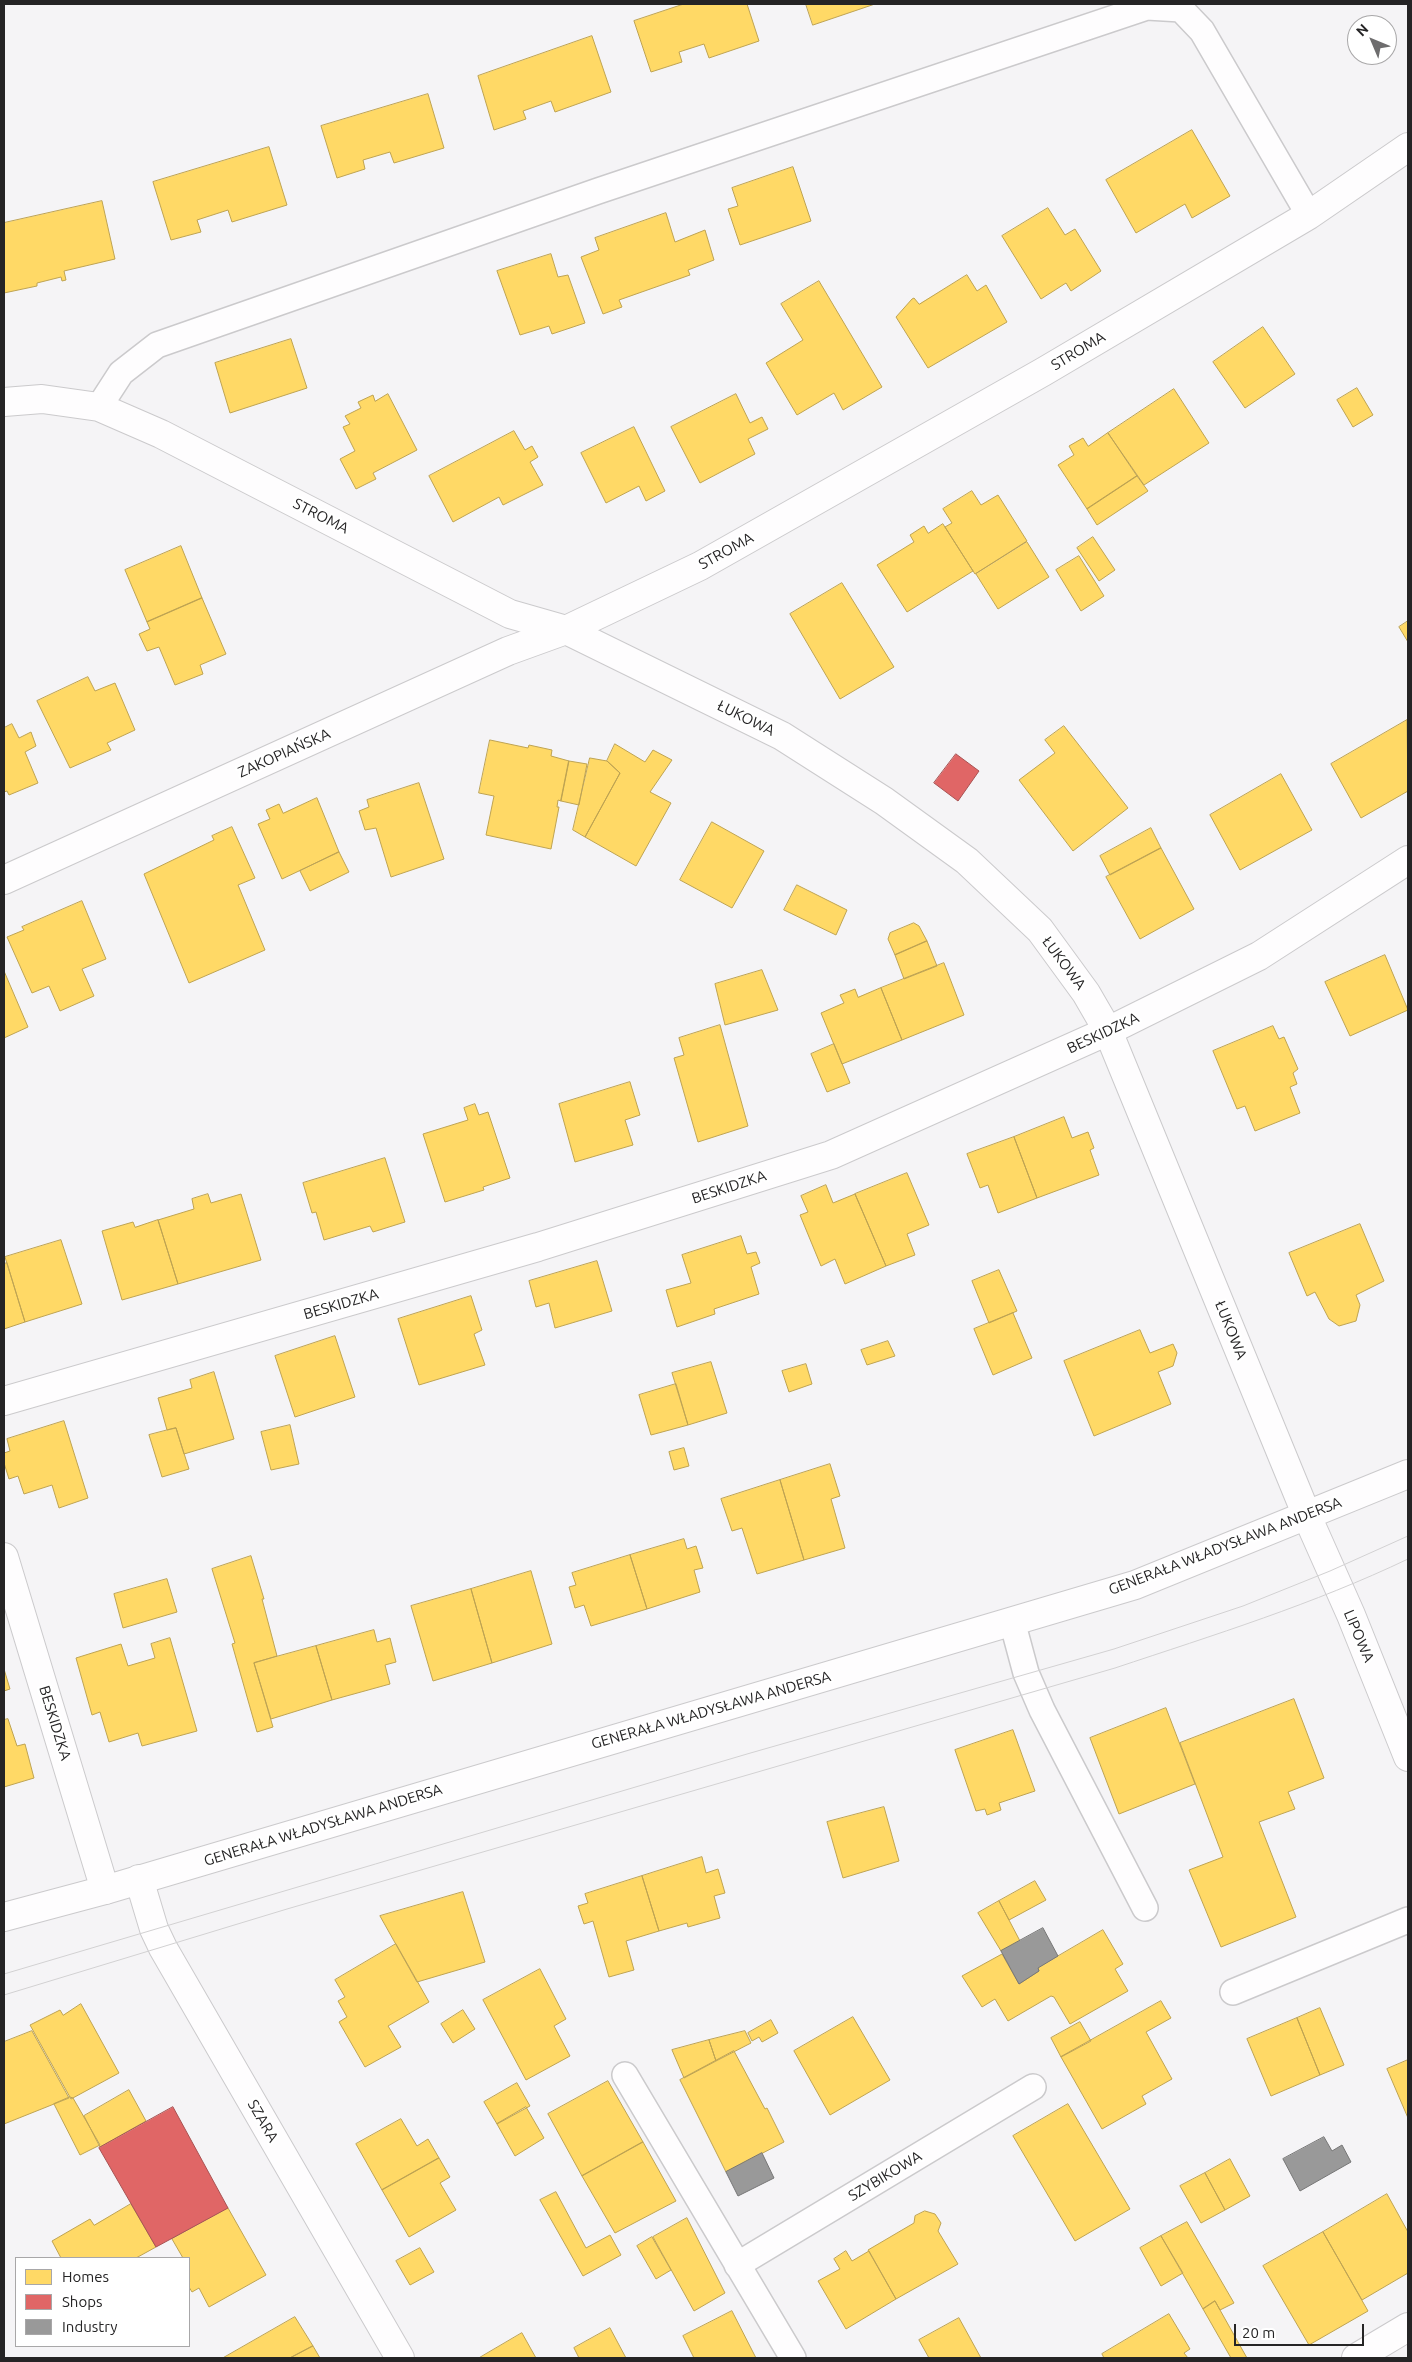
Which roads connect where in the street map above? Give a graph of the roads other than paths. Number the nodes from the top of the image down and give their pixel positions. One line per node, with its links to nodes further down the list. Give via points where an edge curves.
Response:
1 (1408, 147): 2 (street, STROMA)
2 (1309, 215): 4 (lane, via 1202,31 1181,9 1147,7 598,191 157,346 121,373); 5 (street, STROMA, via 1043,372 700,566)
3 (4, 402): 4 (street, STROMA, via 42,399)
4 (99, 407): 5 (street, STROMA, via 161,434 510,614)
5 (566, 630): 7 (street, ZAKOPIAŃSKA, via 508,651); 8 (street, ŁUKOWA, via 782,736 884,801 967,861 1040,930 1086,993)
6 (1408, 860): 8 (street, BESKIDZKA, via 1259,956)
7 (4, 880)
8 (1108, 1031): 9 (street, BESKIDZKA, via 831,1155 538,1247); 11 (street, ŁUKOWA)
9 (4, 1401)
10 (1408, 1474): 11 (street, GENERAŁA WŁADYSŁAWA ANDERSA)
11 (1307, 1516): 13 (street, GENERAŁA WŁADYSŁAWA ANDERSA, via 1135,1585); 14 (street, LIPOWA)
12 (4, 1557): 16 (street, BESKIDZKA)
13 (1012, 1621): 15 (street, GENERAŁA WŁADYSŁAWA ANDERSA); 17 (lane, via 1026,1673 1042,1710)
14 (1408, 1757)
15 (139, 1879): 16 (street, GENERAŁA WŁADYSŁAWA ANDERSA); 25 (street, SZARA, via 163,1948)
16 (105, 1890): 18 (street, GENERAŁA WŁADYSŁAWA ANDERSA)
17 (1145, 1908)
18 (4, 1917)
19 (1408, 1920): 20 (lane)
20 (1233, 1992)
21 (625, 2075): 23 (lane)
22 (1033, 2087): 23 (lane, SZYBIKOWA)
23 (737, 2265): 26 (lane)
24 (1408, 2327): 27 (street)
25 (400, 2358)
26 (793, 2358)
27 (1356, 2358)

